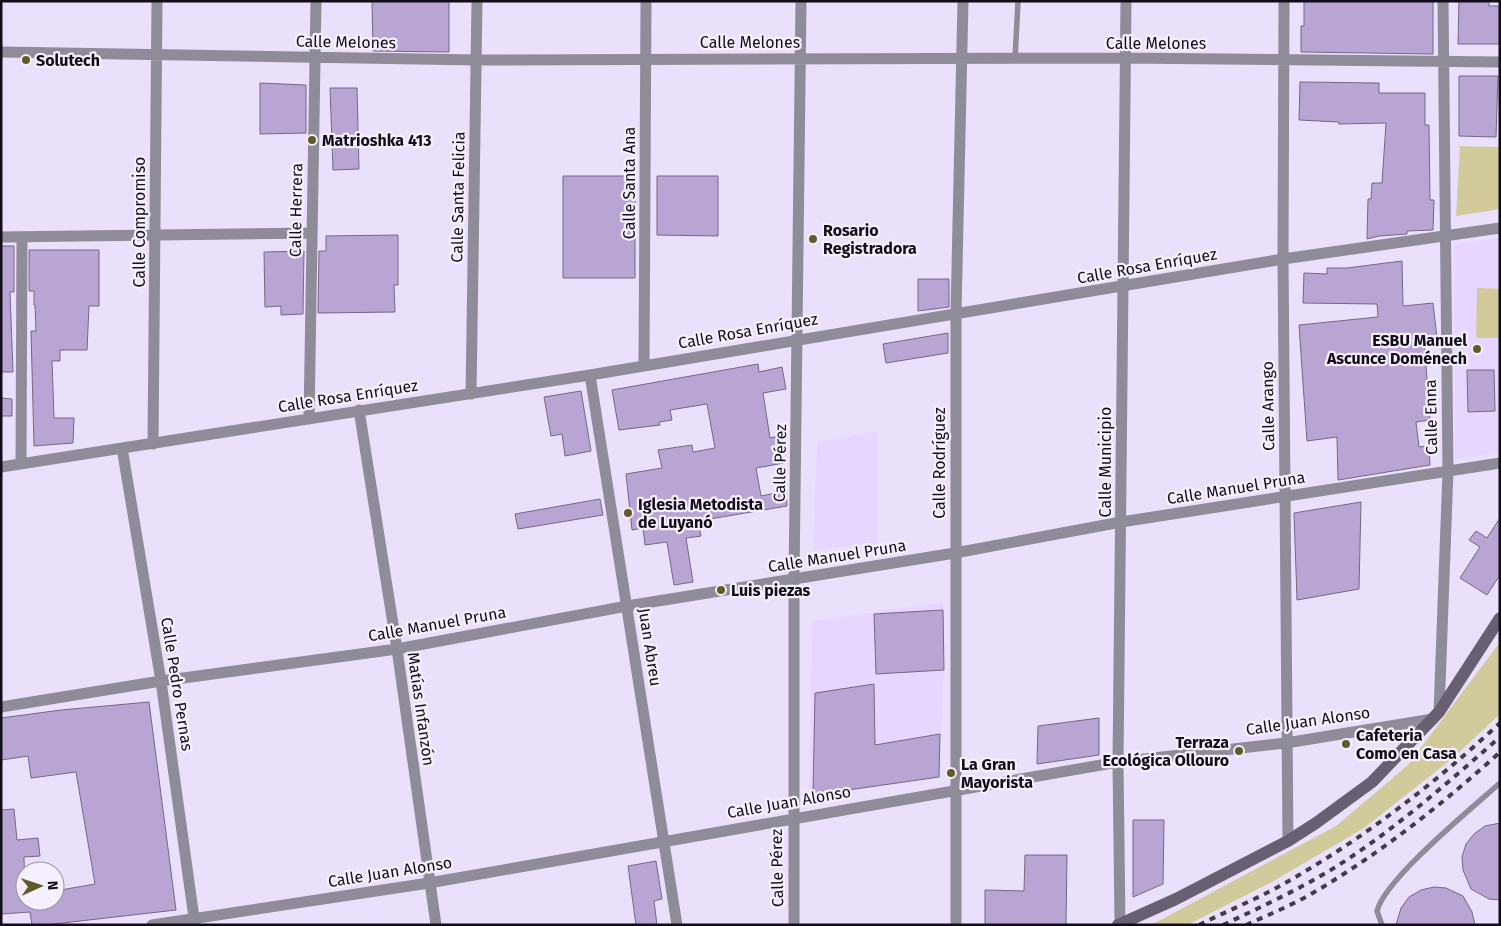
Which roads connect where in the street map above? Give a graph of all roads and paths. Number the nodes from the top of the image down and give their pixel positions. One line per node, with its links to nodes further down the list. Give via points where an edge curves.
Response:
1 (157, 1): 12 (street, Calle Compromiso)
2 (316, 1): 13 (street, Calle Herrera)
3 (477, 1): 19 (street, Calle Santa Felicia)
4 (646, 1): 16 (street, Calle Santa Ana)
5 (801, 1): 14 (street, Calle Pérez)
6 (963, 1): 17 (street, Calle Rodríguez)
7 (1018, 1): 18 (lane)
8 (1126, 1): 15 (street, Calle Municipio)
9 (1284, 1): 20 (street, Calle Arango)
10 (1443, 1): 21 (street, Calle Enna)
11 (1, 52): 12 (street, Calle Melones)
12 (156, 55): 13 (street, Calle Melones); 27 (street, Calle Compromiso)
13 (316, 58): 19 (street, Calle Melones); 24 (street, Calle Herrera)
14 (801, 58): 16 (street, Calle Melones); 17 (street, Calle Melones); 32 (street, Calle Pérez)
15 (1125, 58): 18 (street, Calle Melones); 20 (street, Calle Melones); 30 (street, Calle Municipio)
16 (646, 59): 19 (street, Calle Melones); 33 (street, Calle Santa Ana)
17 (961, 59): 18 (street, Calle Melones); 31 (street, Calle Rodríguez)
18 (1015, 59)
19 (477, 60): 35 (street, Calle Santa Felicia)
20 (1284, 60): 21 (street, Calle Melones); 29 (street, Calle Arango)
21 (1443, 62): 22 (street, Calle Melones); 28 (street, Calle Enna)
22 (1500, 62)
23 (1500, 228): 28 (street, Calle Rosa Enríquez)
24 (311, 233): 27 (street); 37 (street, Calle Herrera)
25 (1, 236): 26 (street)
26 (22, 236): 27 (street); 41 (street)
27 (155, 236): 38 (street, Calle Compromiso)
28 (1445, 237): 29 (street, Calle Rosa Enríquez); 43 (street, Calle Enna)
29 (1283, 259): 30 (street, Calle Rosa Enríquez); 44 (street, Calle Arango)
30 (1122, 287): 31 (street, Calle Rosa Enríquez); 45 (street, Calle Municipio)
31 (956, 313): 32 (street, Calle Rosa Enríquez); 46 (street, Calle Rodríguez)
32 (799, 339): 33 (street, Calle Rosa Enríquez); 47 (street, Calle Pérez)
33 (644, 366): 34 (street, Calle Rosa Enríquez)
34 (590, 375): 35 (street, Calle Rosa Enríquez); 48 (street, Juan Abreu)
35 (471, 394): 36 (street, Calle Rosa Enríquez)
36 (359, 410): 37 (street, Calle Rosa Enríquez); 50 (street, Matías Infanzón)
37 (309, 419): 38 (street, Calle Rosa Enríquez)
38 (153, 444): 39 (street, Calle Rosa Enríquez)
39 (122, 448): 41 (street, Calle Rosa Enríquez); 51 (street, Calle Pedro Pernas)
40 (1500, 463): 43 (street, Calle Manuel Pruna)
41 (21, 464): 42 (street, Calle Rosa Enríquez)
42 (1, 467)
43 (1448, 471): 44 (street, Calle Manuel Pruna); 53 (street, Calle Enna)
44 (1286, 498): 45 (street, Calle Manuel Pruna); 54 (street, Calle Arango)
45 (1121, 522): 46 (street, Calle Manuel Pruna); 55 (street, Calle Municipio)
46 (955, 552): 47 (street, Calle Manuel Pruna); 57 (street, Calle Rodríguez)
47 (794, 580): 48 (street, Calle Manuel Pruna); 58 (street, Calle Pérez)
48 (627, 606): 50 (street, Calle Manuel Pruna); 60 (street, Juan Abreu)
49 (1500, 618): 53 (main road)
50 (396, 649): 51 (street, Calle Manuel Pruna); 61 (street, Matías Infanzón)
51 (161, 681): 52 (street, Calle Manuel Pruna); 62 (street, Calle Pedro Pernas)
52 (1, 707)
53 (1436, 715): 54 (street, Calle Juan Alonso); 59 (main road, via 1372,782)
54 (1286, 743): 55 (street, Calle Juan Alonso); 59 (street, Calle Arango)
55 (1118, 762): 57 (street, Calle Juan Alonso); 63 (street, Calle Municipio)
56 (1500, 783): 69 (lane, via 1415,860 1383,896 1377,911)
57 (954, 789): 58 (street, Calle Juan Alonso); 68 (street, Calle Rodríguez)
58 (792, 818): 60 (street, Calle Juan Alonso); 67 (street, Calle Pérez)
59 (1288, 841): 63 (main road, via 1176,899)
60 (664, 842): 61 (street, Calle Juan Alonso); 66 (street, Juan Abreu)
61 (429, 883): 62 (street, Calle Juan Alonso); 65 (street, Matías Infanzón)
62 (194, 922): 64 (street, Calle Juan Alonso)
63 (1119, 924)
64 (152, 925)
65 (436, 925)
66 (677, 925)
67 (794, 925)
68 (956, 925)
69 (1382, 925)

